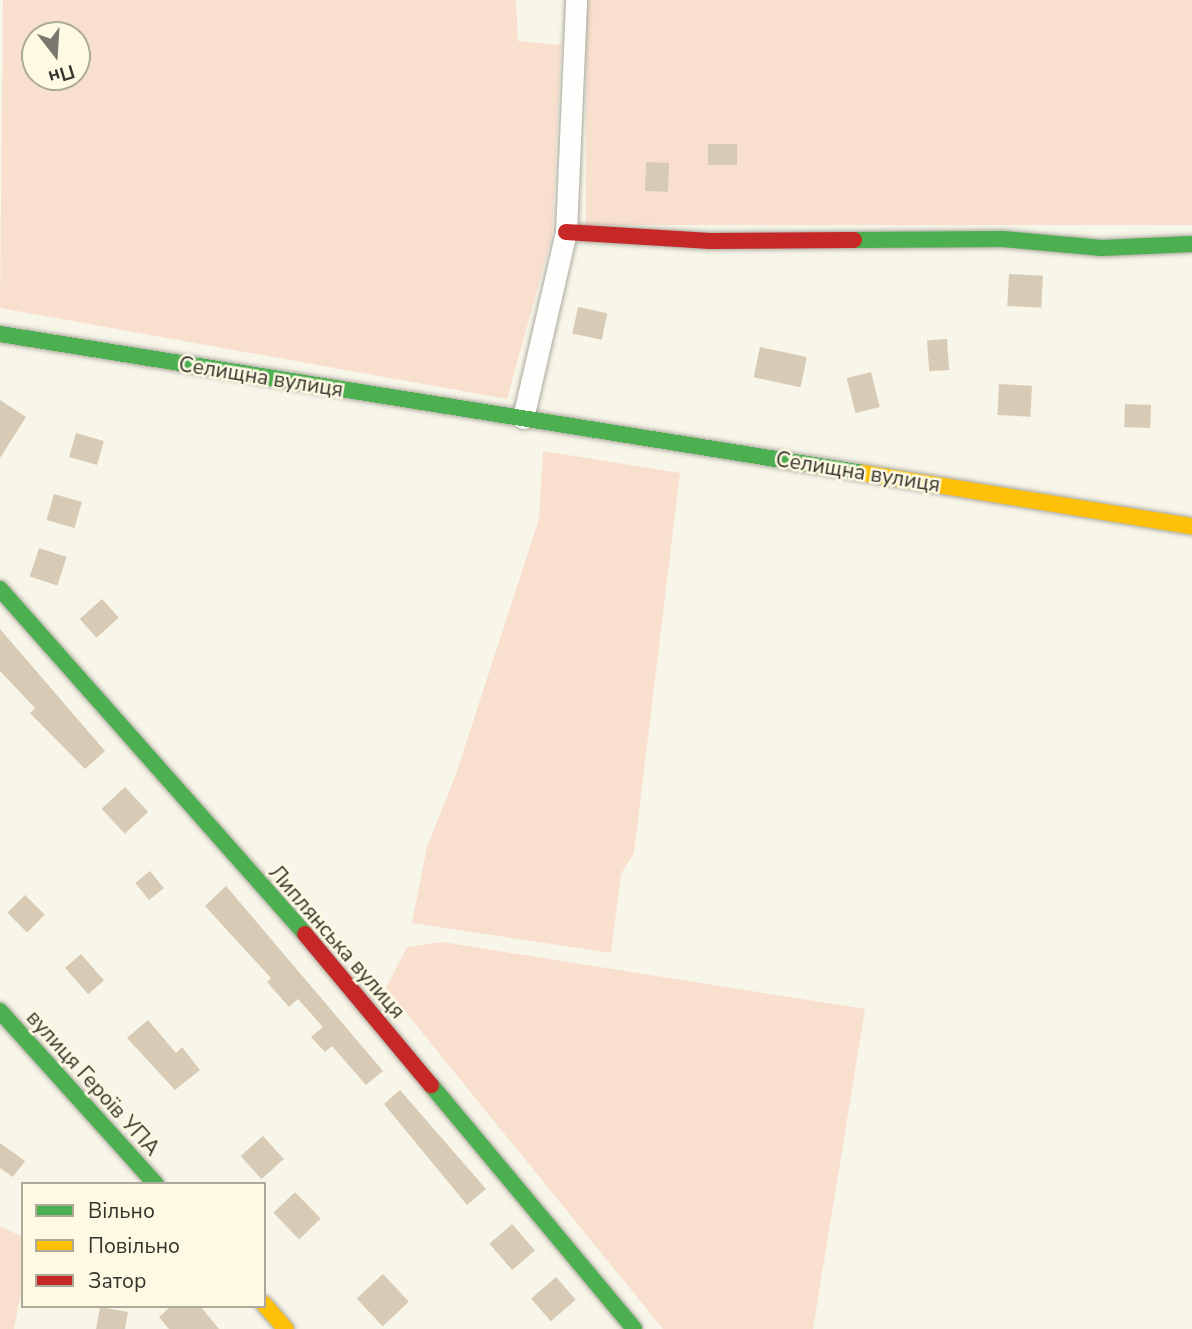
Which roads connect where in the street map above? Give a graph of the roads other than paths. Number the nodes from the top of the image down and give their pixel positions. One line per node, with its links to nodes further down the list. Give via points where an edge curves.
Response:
1 (576, 0): 2 (street)
2 (566, 232): 3 (street, via 710,241 1003,239 1102,248); 5 (street)
3 (1192, 244)
4 (0, 334): 5 (street, Селищна вулиця)
5 (523, 418): 6 (street, Селищна вулиця)
6 (1192, 526)
7 (0, 589): 12 (street, Липлянська вулиця, via 330,963)
8 (0, 1011): 9 (street, вулиця Героїв УПА)
9 (154, 1182)
10 (266, 1306): 11 (street)
11 (286, 1329)
12 (634, 1329)

